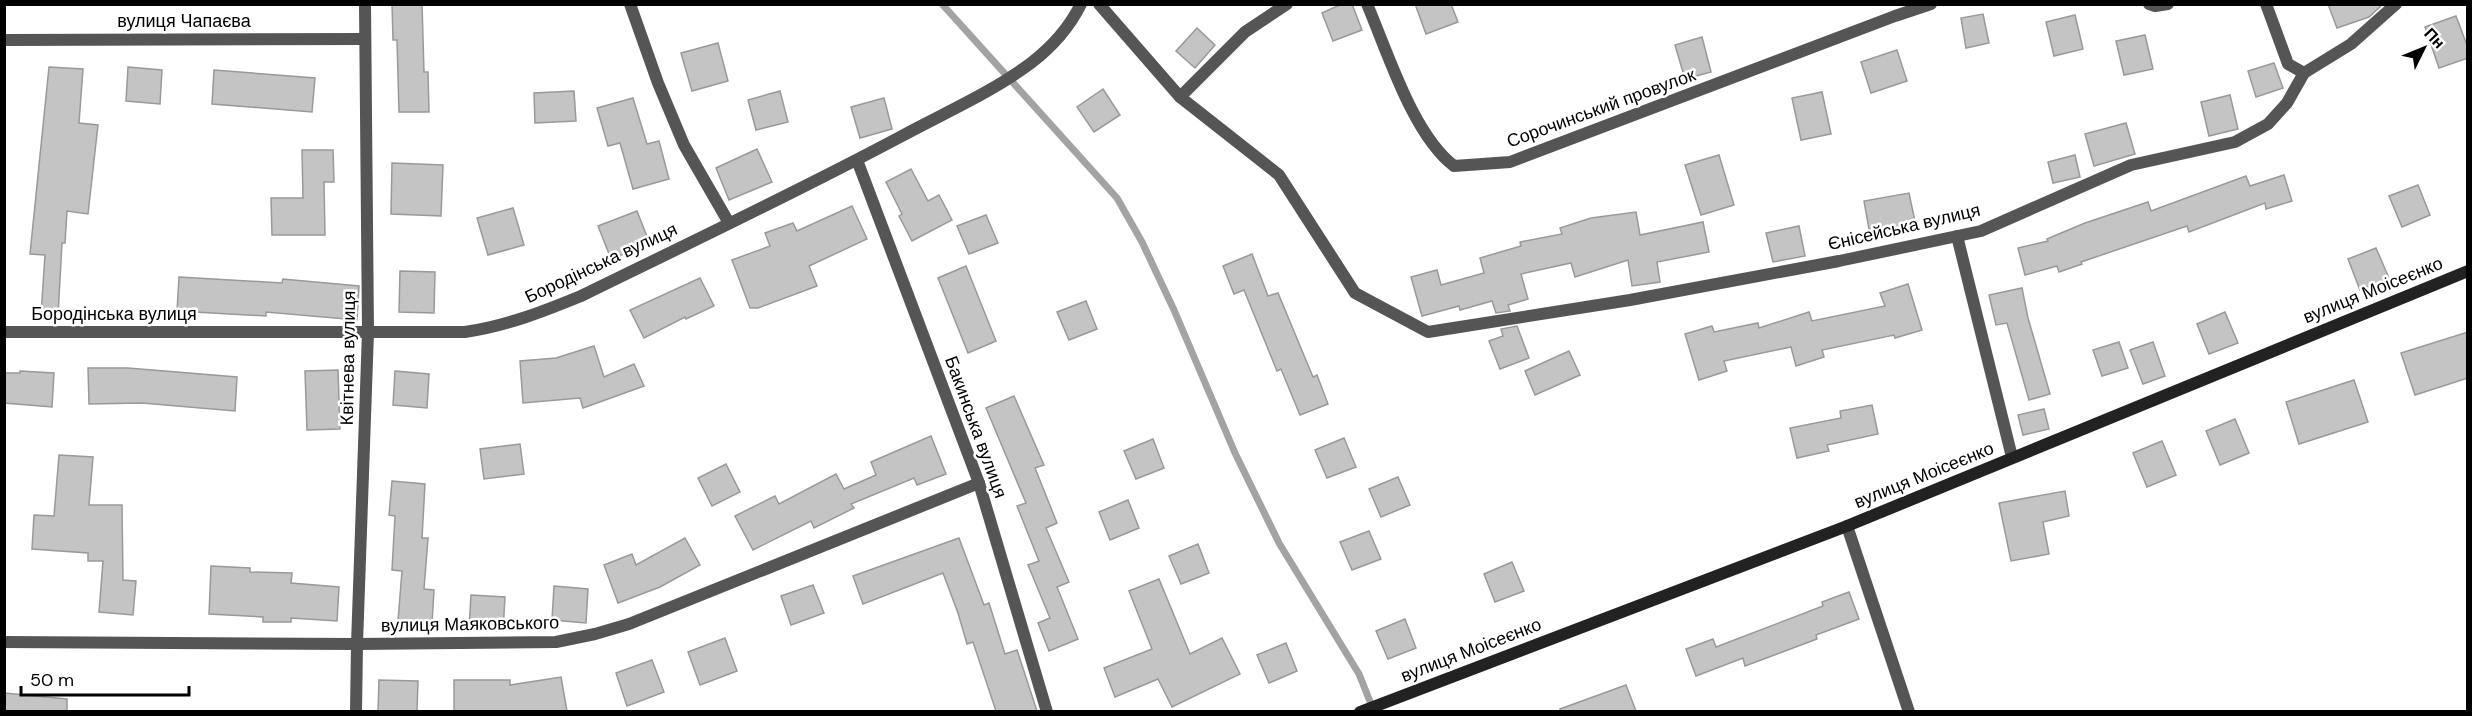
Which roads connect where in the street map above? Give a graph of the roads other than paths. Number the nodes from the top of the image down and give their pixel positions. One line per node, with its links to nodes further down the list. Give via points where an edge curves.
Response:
1 (365, 4): 12 (street, Квітнева вулиця)
2 (630, 4): 17 (street, via 684,145)
3 (1081, 4): 16 (street, Бородінська вулиця, via 1072,23 1032,62 996,86)
4 (1099, 4): 15 (street)
5 (1287, 4): 15 (street, via 1245,32)
6 (1367, 4): 7 (street, Сорочинський провулок, via 1428,141 1454,166 1510,162)
7 (1931, 4)
8 (2149, 4): 9 (street)
9 (2168, 4)
10 (2266, 4): 14 (street, via 2288,64)
11 (2396, 4): 14 (street, Єнісейська вулиця, via 2350,44)
12 (364, 39): 13 (street, вулиця Чапаєва); 21 (street, Квітнева вулиця)
13 (4, 40)
14 (2304, 73): 18 (street, Єнісейська вулиця, via 2287,103 2268,124 2235,142 2131,165 1981,231)
15 (1180, 97): 18 (street, Єнісейська вулиця, via 1279,175 1355,293 1428,332 1630,300)
16 (857, 160): 17 (street, Бородінська вулиця); 23 (street, Бакинська вулиця)
17 (729, 223): 21 (street, Бородінська вулиця, via 581,296 494,328 465,332)
18 (1957, 236): 22 (street)
19 (2467, 272): 22 (street, вулиця Моісеєнко)
20 (4, 332): 21 (street, Бородінська вулиця)
21 (368, 332): 26 (street, Квітнева вулиця)
22 (2012, 458): 24 (street, вулиця Моісеєнко)
23 (979, 483): 26 (street, вулиця Маяковського, via 629,624 595,634 556,642); 28 (street, Бакинська вулиця)
24 (1847, 526): 29 (street, вулиця Моісеєнко); 30 (street)
25 (4, 642): 26 (street, вулиця Маяковського)
26 (357, 644): 27 (street, Квітнева вулиця)
27 (356, 711)
28 (1047, 711)
29 (1360, 711)
30 (1909, 711)

